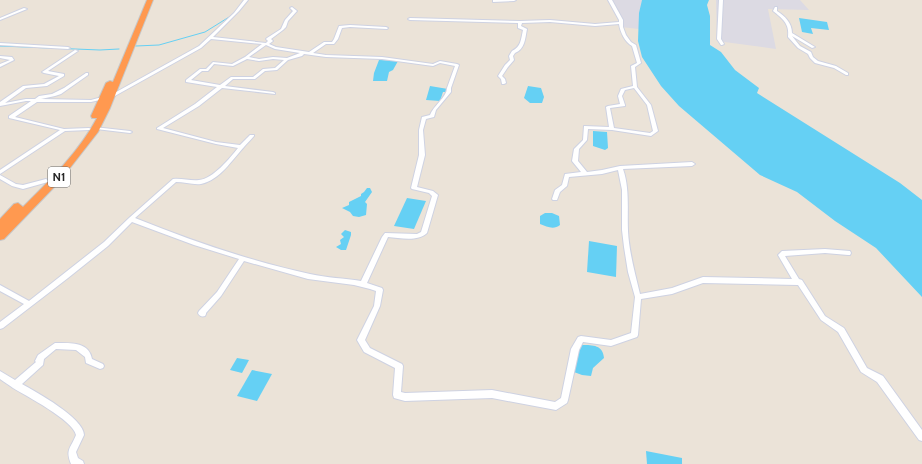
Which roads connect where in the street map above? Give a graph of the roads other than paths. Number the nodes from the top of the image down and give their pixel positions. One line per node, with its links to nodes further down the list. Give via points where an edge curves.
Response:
1 (146, 0): 36 (highway, N1)
2 (150, 0): 36 (highway, N1)
3 (246, 0): 17 (street, via 239,11 221,26)
4 (514, 0): 7 (street)
5 (610, 0): 14 (street)
6 (721, 0): 20 (street, via 719,39)
7 (494, 1)
8 (292, 8): 19 (street, via 295,11 285,25)
9 (776, 8): 16 (street, via 775,11 786,19)
10 (25, 9): 11 (street)
11 (0, 19)
12 (410, 19): 13 (street)
13 (520, 22): 14 (street, via 550,20 595,25); 32 (street, via 519,27 525,29 523,40 500,76)
14 (621, 23): 34 (street, via 627,39 634,45 639,64 633,66)
15 (386, 28): 25 (street, via 340,27 333,43 325,43)
16 (791, 34): 21 (street); 31 (street, via 790,37 817,62 836,67)
17 (212, 38): 19 (street); 36 (street, via 200,47)
18 (0, 44): 22 (street)
19 (265, 44): 24 (street); 27 (street)
20 (722, 44)
21 (813, 47)
22 (68, 48)
23 (76, 51): 38 (street, via 44,72 63,75 45,84 25,87)
24 (303, 52): 25 (street); 28 (street)
25 (309, 54): 58 (street, via 382,58 433,65 448,62 457,65 448,88 449,92 432,116 424,118 421,130 422,155 414,188 435,195 424,233 418,236 384,237)
26 (0, 57): 29 (street, via 12,60)
27 (246, 58): 28 (street); 33 (street, via 233,65 213,64 188,81)
28 (288, 59): 33 (street, via 276,69 264,70 256,78 235,77)
29 (0, 66)
30 (87, 74): 37 (street, via 54,95)
31 (847, 74)
32 (504, 84)
33 (221, 86): 35 (street); 44 (street, via 197,105 159,128)
34 (635, 87): 40 (street, via 623,89 620,96 623,105 608,107); 40 (street, via 649,106 656,131 651,135)
35 (273, 93)
36 (106, 97): 37 (street, via 91,101); 39 (highway, N1)
37 (37, 101): 38 (street); 41 (street, via 12,117)
38 (0, 104)
39 (92, 128): 41 (street); 42 (street); 50 (highway, N1); 54 (highway, N1, via 56,180)
40 (612, 129): 48 (street, via 586,127 585,140 578,149 575,161)
41 (64, 130): 47 (street)
42 (130, 132)
43 (252, 136): 44 (street)
44 (241, 147): 52 (street, via 208,180 175,180)
45 (692, 164): 46 (street)
46 (620, 168): 48 (street); 60 (street, via 624,179 625,231 630,267)
47 (0, 172)
48 (585, 173): 51 (street, via 567,175 564,186 557,191)
49 (0, 178): 50 (street, via 23,187)
50 (46, 181): 53 (highway, N1)
51 (555, 199)
52 (131, 219): 56 (street); 61 (street, via 106,244)
53 (0, 225)
54 (0, 236)
55 (848, 253): 57 (street, via 784,253 781,255)
56 (243, 258): 58 (street, via 310,277); 62 (street, via 219,294 201,312)
57 (796, 282): 60 (street, via 703,280 672,291); 67 (street, via 800,282 823,318 841,330 864,370 880,380)
58 (363, 285): 60 (street, via 380,290 377,306 361,340 367,350 399,366 397,395 405,397 492,394 556,406 564,400 574,349 580,339 611,343 634,335)
59 (0, 288): 61 (street)
60 (638, 297)
61 (29, 304): 63 (street)
62 (203, 314)
63 (0, 326)
64 (100, 366): 66 (street, via 89,361 88,354 78,347 55,346)
65 (0, 375): 66 (street)
66 (15, 385): 68 (street, via 77,426 80,437 72,452 74,461)
67 (922, 437)
68 (80, 464)

